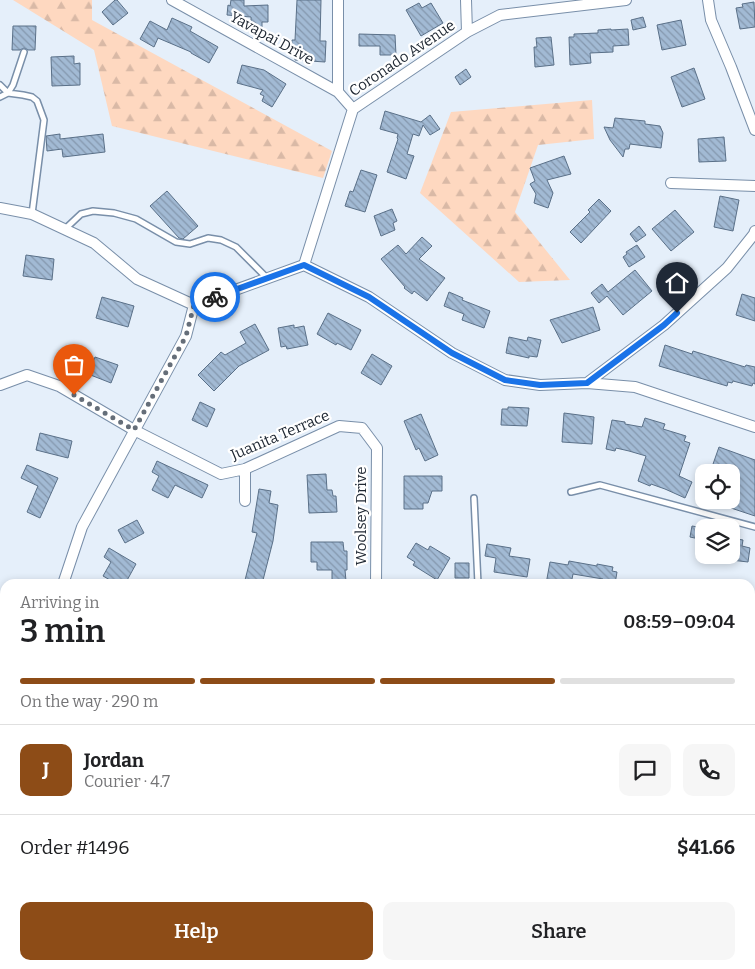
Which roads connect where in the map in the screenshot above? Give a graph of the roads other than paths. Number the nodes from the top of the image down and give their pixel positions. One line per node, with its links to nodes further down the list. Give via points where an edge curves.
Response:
1 (172, 0): 10 (street, Yavapai Drive)
2 (338, 0): 10 (street)
3 (466, 0): 7 (street)
4 (626, 0): 6 (street, Coronado Avenue)
5 (708, 0): 14 (street, via 711,20)
6 (611, 1): 7 (street, Coronado Avenue, via 500,15)
7 (467, 32): 13 (street, Coronado Avenue)
8 (24, 52): 11 (lane)
9 (0, 85): 11 (lane)
10 (338, 92): 13 (street, Yavapai Drive)
11 (8, 93): 12 (lane); 18 (lane, via 32,97 44,120)
12 (0, 96)
13 (353, 109): 21 (street, Coronado Avenue)
14 (755, 130)
15 (671, 183): 16 (street)
16 (755, 186)
17 (0, 208): 18 (street)
18 (32, 214): 19 (street)
19 (64, 229): 22 (lane, via 81,214 114,213 136,220 176,242 190,244 208,238 221,240 236,247); 23 (street, via 94,243 138,279)
20 (755, 233): 24 (street, via 727,268 664,325)
21 (304, 265): 22 (street); 24 (street, via 369,297 452,353 505,380 540,385)
22 (267, 278): 23 (street)
23 (194, 305): 27 (street, via 186,336)
24 (587, 383): 26 (street, via 635,386)
25 (0, 385): 27 (street, Juanita Terrace, via 27,375 59,386)
26 (755, 427)
27 (134, 430): 29 (street, Juanita Terrace, via 221,474); 34 (street, via 82,527)
28 (377, 448): 29 (street, Juanita Terrace, via 362,428 339,426); 35 (street, Woolsey Drive)
29 (245, 469): 32 (street)
30 (572, 492): 33 (lane, via 600,485)
31 (474, 498): 36 (lane)
32 (245, 501)
33 (755, 527)
34 (64, 579)
35 (376, 579)
36 (478, 579)

